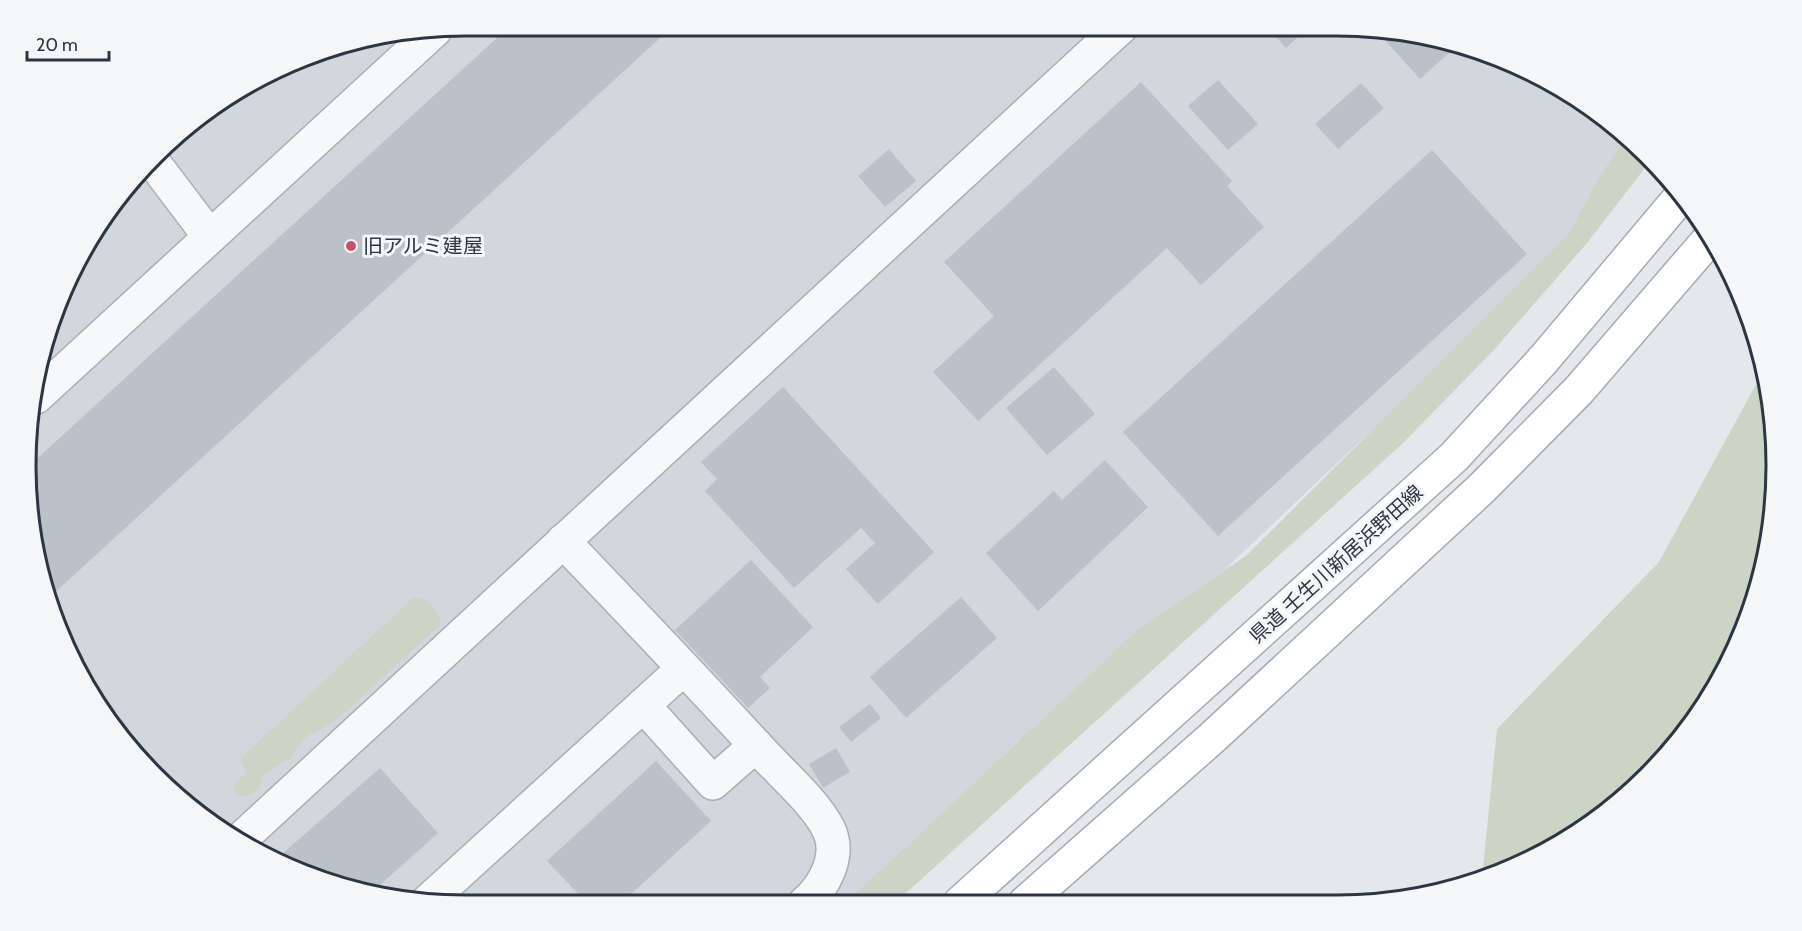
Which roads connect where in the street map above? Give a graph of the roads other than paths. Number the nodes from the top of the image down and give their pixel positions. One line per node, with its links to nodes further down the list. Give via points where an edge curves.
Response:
1 (1111, 36): 8 (lane)
2 (426, 38): 5 (lane)
3 (157, 167): 5 (lane)
4 (1676, 202): 15 (main road, 県道 壬生川新居浜野田線, via 1544,359 1454,457)
5 (210, 237): 7 (lane)
6 (1705, 246): 16 (main road, via 1579,390 1482,488 1213,737)
7 (43, 391)
8 (563, 541): 9 (lane); 12 (lane)
9 (684, 668): 10 (lane); 11 (lane)
10 (643, 705): 11 (lane, via 713,783); 13 (lane)
11 (756, 745): 14 (lane, via 817,812 829,831 834,846 831,860)
12 (246, 834)
13 (436, 894)
14 (812, 895)
15 (969, 895)
16 (1034, 895)

